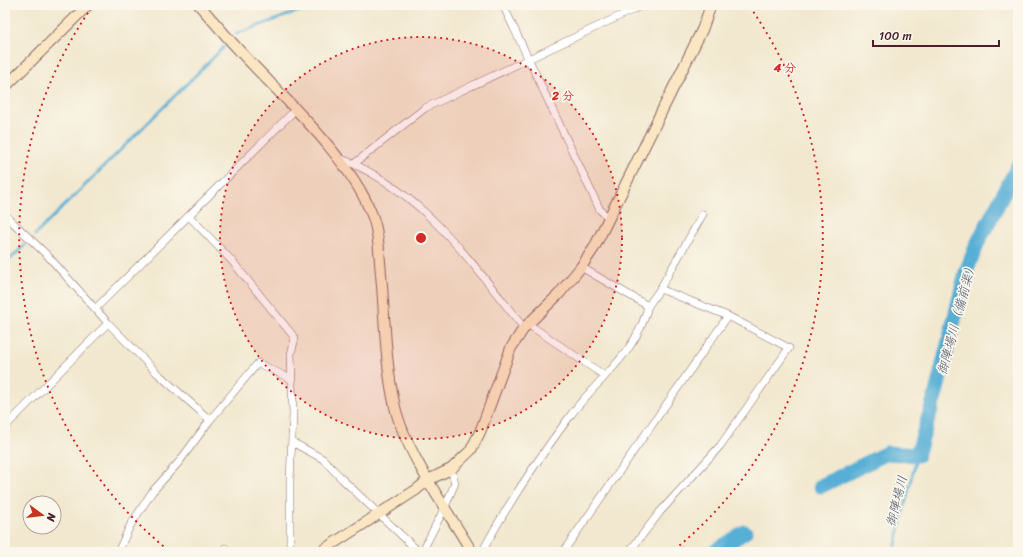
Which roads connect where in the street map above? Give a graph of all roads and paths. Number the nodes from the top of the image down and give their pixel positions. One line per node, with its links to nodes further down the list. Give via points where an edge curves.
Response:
1 (88, 5): 7 (street)
2 (199, 5): 8 (street)
3 (503, 5): 6 (street)
4 (644, 5): 6 (street)
5 (711, 5): 14 (street, via 702,30)
6 (529, 60): 10 (street, via 425,108); 14 (street, via 600,210)
7 (5, 87)
8 (295, 110): 9 (street); 13 (street)
9 (335, 156): 10 (street); 28 (street, via 362,192 372,216 378,243 388,363 395,406 403,433)
10 (356, 164): 21 (street, via 410,198 441,226)
11 (703, 214): 16 (street)
12 (5, 215): 18 (street, via 47,255)
13 (189, 216): 18 (street); 23 (street, via 232,261 295,338 290,354)
14 (609, 218): 15 (street)
15 (581, 267): 17 (street); 21 (street, via 559,294)
16 (660, 289): 17 (street); 19 (street)
17 (648, 306): 22 (street, via 640,331 615,367)
18 (95, 309): 20 (street)
19 (728, 316): 37 (street); 38 (street, via 789,348 720,446 660,512)
20 (108, 323): 24 (street); 25 (street)
21 (526, 326): 22 (street); 27 (street, via 510,348 471,450)
22 (605, 376): 36 (street, via 571,415 511,502)
23 (291, 379): 24 (street, via 258,363); 26 (street)
24 (210, 420): 31 (street, via 179,462 152,492 130,526)
25 (5, 427)
26 (292, 442): 30 (street, via 323,459); 32 (street)
27 (451, 469): 28 (street); 29 (street, via 455,483)
28 (428, 480): 29 (street); 30 (street)
29 (445, 507): 34 (street); 35 (street)
30 (378, 514): 33 (street); 34 (street)
31 (118, 552)
32 (290, 552)
33 (320, 552)
34 (420, 552)
35 (472, 552)
36 (482, 552)
37 (563, 552)
38 (629, 552)

